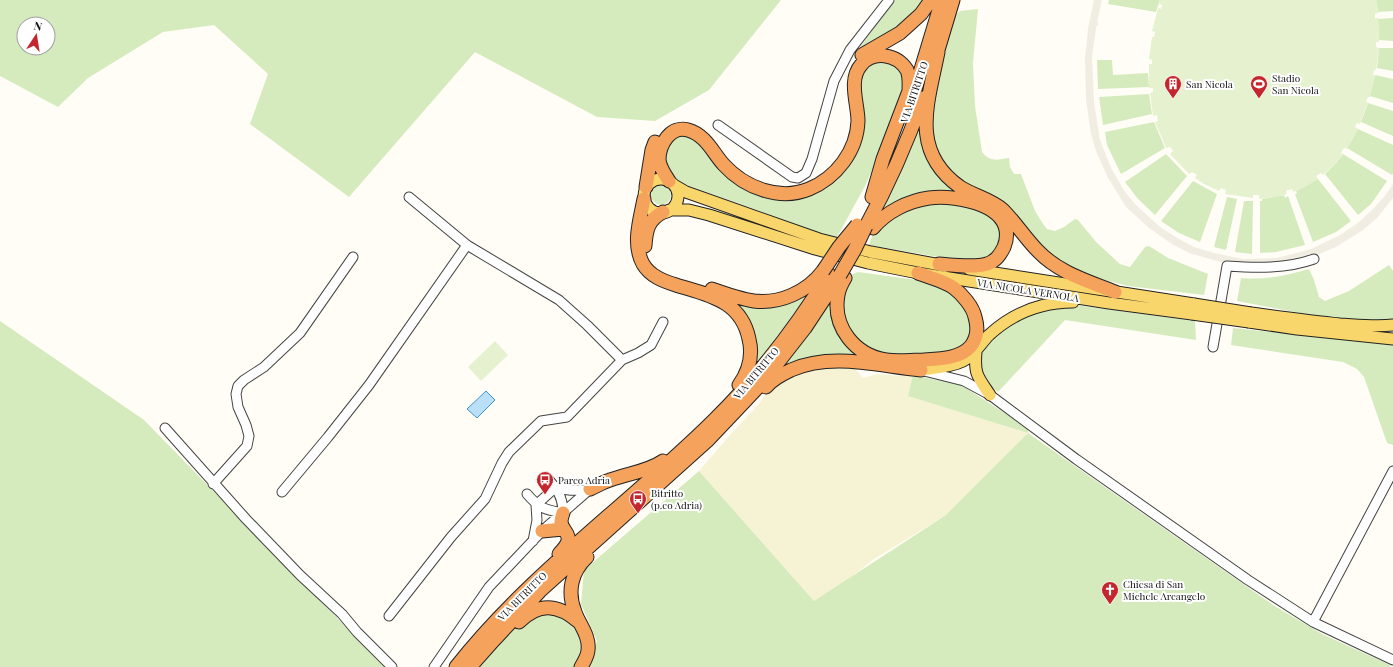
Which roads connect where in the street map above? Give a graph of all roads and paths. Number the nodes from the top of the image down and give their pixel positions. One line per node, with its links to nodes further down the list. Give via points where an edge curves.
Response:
1 (889, 0): 6 (street, via 850,50 834,81 806,173 798,178 792,177)
2 (931, 0): 8 (highway, via 921,14 900,33 863,54 850,68 848,78 851,119 848,139 837,159 813,180 801,185 783,186 761,182 736,167 705,131 688,123 678,123 662,132 656,140)
3 (942, 0): 9 (highway, VIA BITRITTO, via 918,82)
4 (953, 0): 5 (highway, VIA BITRITTO)
5 (938, 52): 12 (highway, VIA BITRITTO, via 900,159); 19 (highway, via 926,111 928,145 936,163 961,187 998,206 1053,264 1072,276)
6 (718, 125)
7 (672, 183): 8 (main road, via 664,179 654,180); 9 (highway, via 662,171 659,161 660,150 664,140 679,130 698,134 724,165 745,183 759,189 787,193 803,191 827,179 838,169 855,140 858,120 855,84 860,66 868,59 885,55 902,64 910,81 909,91 883,159); 11 (main road, via 678,195 677,201); 16 (main road, VIA NICOLA VERNOLA, via 686,192 819,239 871,252)
8 (645, 193): 11 (main road, via 649,207 658,212); 31 (highway, via 637,246 644,266 650,273 667,282 716,298 728,305 740,316 748,331 751,344 748,368 740,384 721,405)
9 (872, 197): 12 (highway, VIA BITRITTO)
10 (409, 198): 13 (street)
11 (666, 211): 17 (highway, via 651,222 645,247 651,263 670,276 739,298 768,301 796,294); 18 (main road, VIA NICOLA VERNOLA, via 689,210 815,249)
12 (866, 226): 16 (highway, via 916,201 946,197 976,203 992,210 1001,219 1006,230 1006,241 1002,252 995,260 977,266); 17 (highway, VIA BITRITTO, bridge); 17 (highway, VIA BITRITTO, bridge, via 855,249)
13 (467, 245): 28 (street, via 559,300); 39 (street, via 368,385)
14 (353, 257): 36 (street, via 300,333 264,367 238,386 238,407 249,436 247,446)
15 (1314, 259): 26 (street, via 1287,266 1227,266)
16 (938, 264): 19 (main road, VIA NICOLA VERNOLA)
17 (836, 272): 18 (highway, via 840,325 849,340 859,349 886,360 898,361 939,359 960,354 971,346 977,337 974,313 954,288); 31 (highway, VIA BITRITTO, via 771,356); 33 (highway, VIA BITRITTO, via 805,328 762,383 708,441)
18 (918, 273): 20 (main road, VIA NICOLA VERNOLA)
19 (1115, 292): 21 (main road, VIA NICOLA VERNOLA)
20 (1109, 303): 21 (main road, VIA NICOLA VERNOLA); 27 (main road, via 1069,302 1036,306 1000,326 988,336)
21 (1193, 309): 22 (main road, VIA NICOLA VERNOLA, bridge)
22 (1250, 318): 24 (main road, VIA NICOLA VERNOLA); 25 (main road, VIA NICOLA VERNOLA, via 1297,329)
23 (663, 322): 28 (street, via 651,345)
24 (1393, 325)
25 (1393, 339)
26 (1213, 347)
27 (976, 352): 29 (main road, via 962,362); 30 (main road, via 975,368 978,378)
28 (622, 360): 48 (street, via 568,417 541,421 513,448 502,463 485,499 451,537)
29 (921, 370): 30 (street, via 964,381); 33 (highway, via 836,360 799,367 770,383 718,440 691,465)
30 (990, 395): 49 (street, via 1248,580)
31 (714, 420): 38 (highway, via 699,428 655,466); 47 (highway, VIA BITRITTO, via 550,568)
32 (165, 428): 36 (street)
33 (674, 471): 44 (highway, VIA BITRITTO)
34 (1393, 471): 49 (street)
35 (546, 477): 37 (street)
36 (213, 484): 52 (street, via 294,570 342,614)
37 (556, 487): 38 (street); 41 (street); 42 (street)
38 (590, 489): 42 (street)
39 (282, 492)
40 (527, 494): 41 (street)
41 (536, 505): 42 (street); 46 (street, via 537,520)
42 (563, 513): 43 (highway); 45 (street)
43 (563, 529): 45 (highway); 47 (highway, via 568,539 565,547 527,583)
44 (608, 530): 50 (highway, via 603,543 583,561 570,588 574,612); 55 (highway, VIA BITRITTO, via 526,606)
45 (542, 531): 46 (street)
46 (533, 541): 53 (street, via 489,587)
47 (505, 613): 54 (highway, VIA BITRITTO)
48 (389, 616)
49 (1313, 622): 51 (street)
50 (580, 623): 56 (highway, via 564,611 554,608 544,607 535,610 521,620); 57 (highway, via 589,649)
51 (1393, 660)
52 (392, 667)
53 (434, 667)
54 (456, 667)
55 (470, 667)
56 (478, 667)
57 (581, 667)

